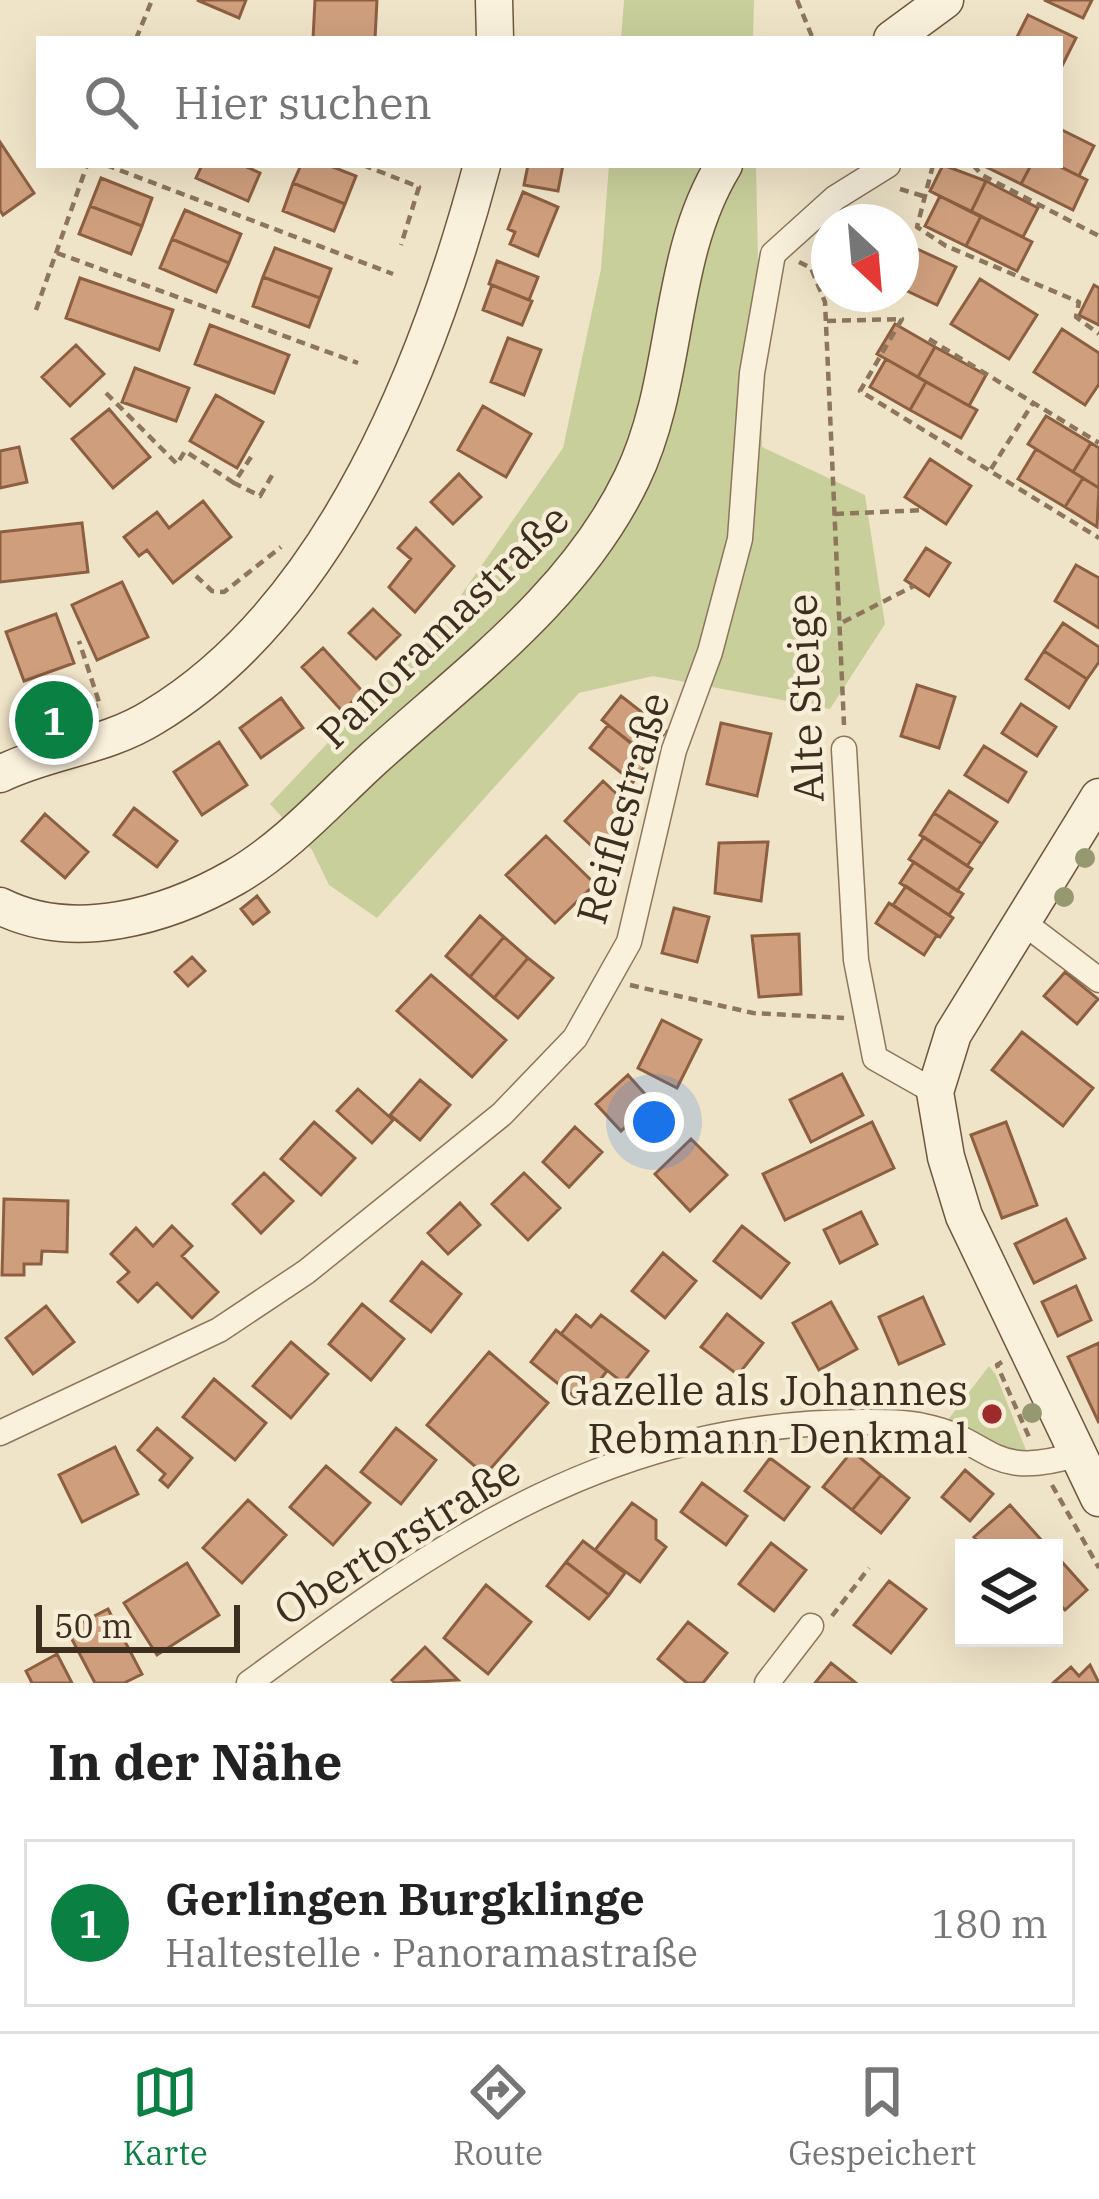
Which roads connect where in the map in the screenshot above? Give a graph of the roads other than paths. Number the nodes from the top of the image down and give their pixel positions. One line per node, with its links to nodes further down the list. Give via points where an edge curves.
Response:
1 (494, 0): 3 (main road)
2 (945, 0): 4 (main road)
3 (495, 36)
4 (896, 36)
5 (481, 168): 9 (main road, via 407,391 299,578 180,700 121,735)
6 (723, 168): 11 (main road, Panoramastraße, via 691,246 661,411 607,529 577,570 238,875 154,913 109,921 64,924)
7 (889, 176): 15 (street, Reiflestraße, via 835,198 773,254 752,373 740,538 674,751 628,942 575,1038 502,1114 306,1272 219,1330)
8 (844, 749): 14 (street, Alte Steige, via 856,960 875,1058)
9 (0, 774)
10 (1099, 797): 12 (main road)
11 (0, 906)
12 (1024, 923): 13 (street); 14 (main road, via 953,1034)
13 (1099, 980)
14 (935, 1092): 16 (main road, via 964,1216)
15 (0, 1432)
16 (1078, 1454): 17 (main road); 19 (street, Obertorstraße, via 1042,1466 999,1462 927,1426 869,1422 788,1426 641,1451 524,1501 365,1598)
17 (1099, 1498)
18 (811, 1626): 20 (street)
19 (249, 1683)
20 (767, 1683)

